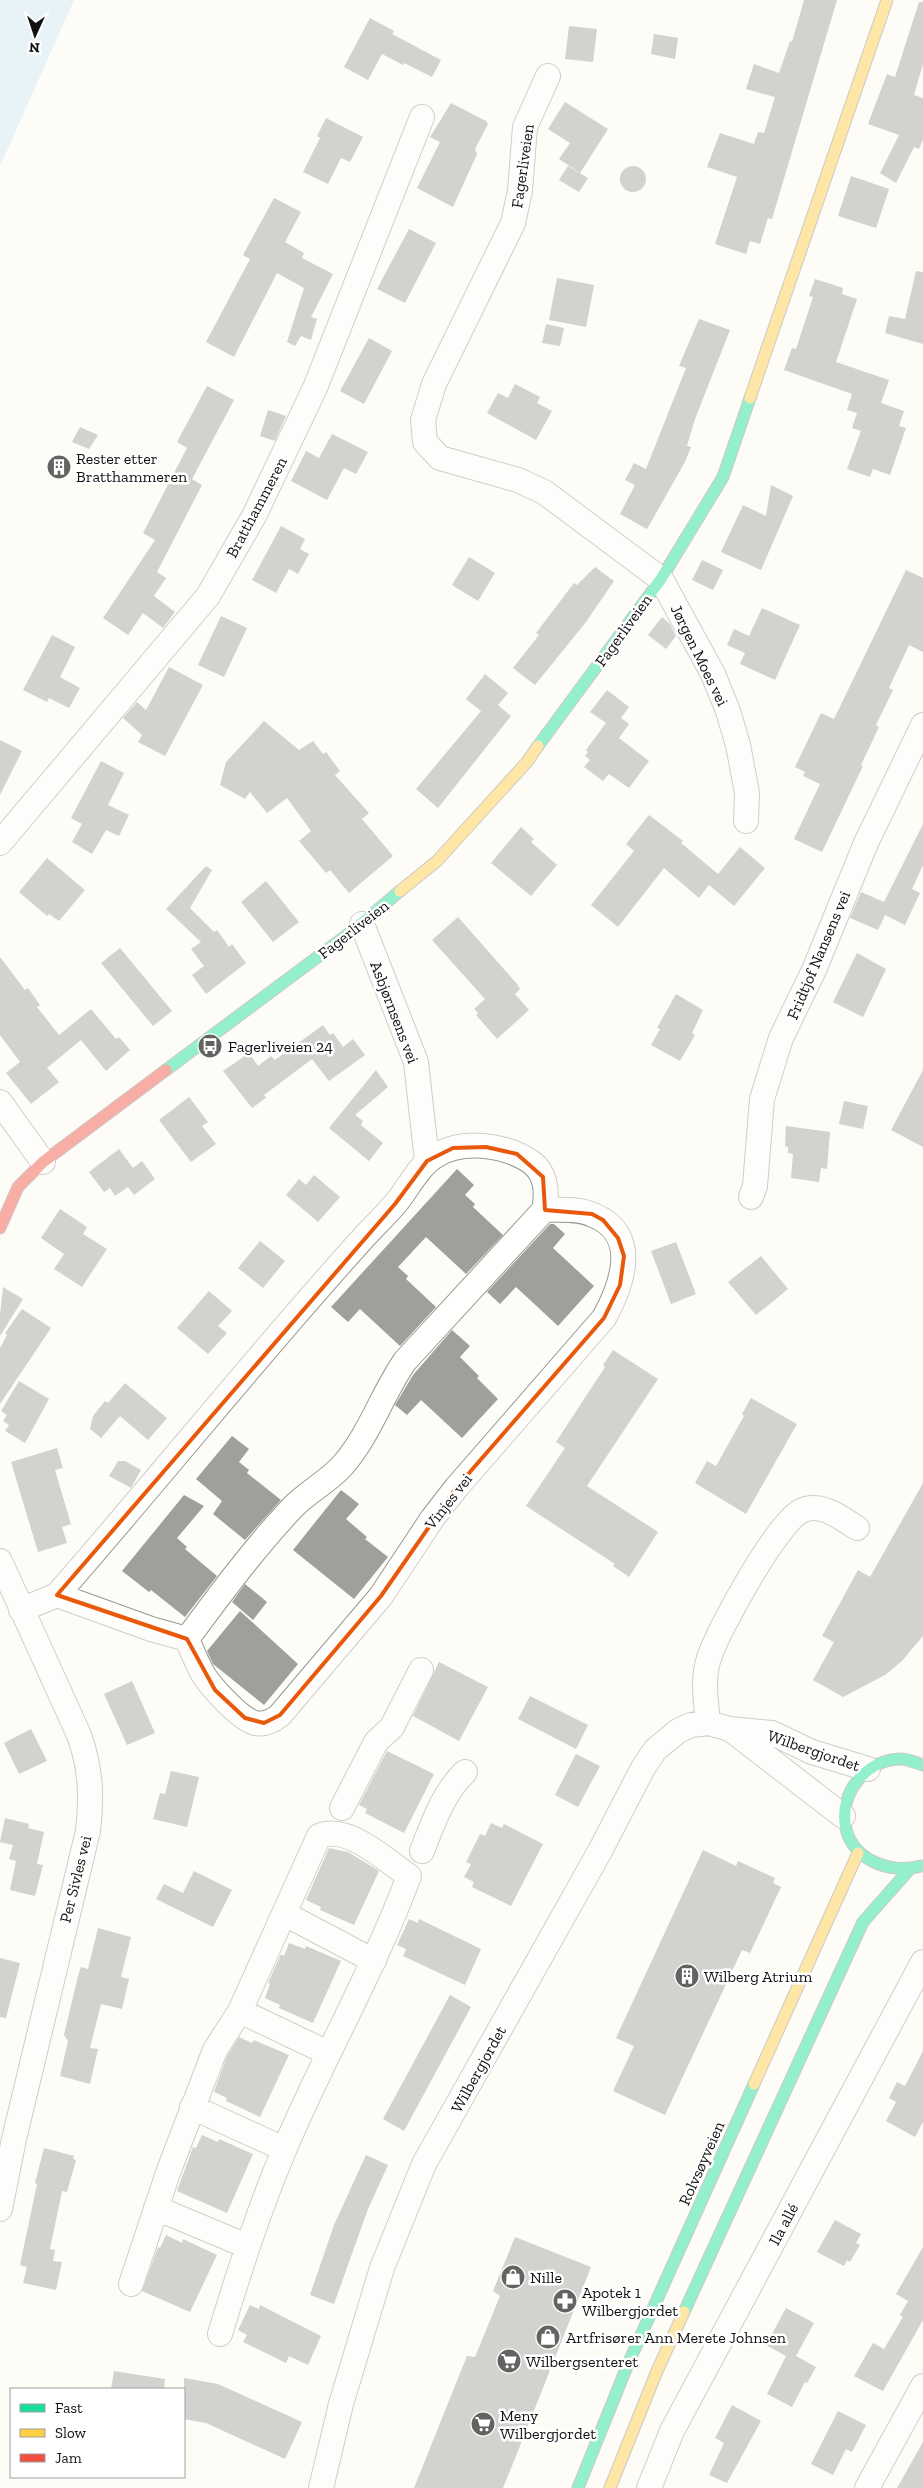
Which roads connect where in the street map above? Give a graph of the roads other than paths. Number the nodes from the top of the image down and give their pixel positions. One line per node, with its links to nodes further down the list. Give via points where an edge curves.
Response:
1 (887, 0): 4 (main road, Fagerliveien, via 722,476)
2 (548, 76): 4 (street, Fagerliveien, via 525,127 520,191 513,223 434,384 423,420 423,436 428,448 440,458 518,480 544,492)
3 (422, 117): 7 (street, Bratthammeren, via 315,388 254,516 208,596)
4 (661, 579): 6 (street, Jørgen Moes vei, via 713,674 728,711 746,786); 8 (main road, Fagerliveien, via 526,762 437,861)
5 (921, 734): 13 (street, Fridtjof Nansens vei, via 866,843 814,970 781,1038 762,1099 755,1186)
6 (746, 821)
7 (0, 843)
8 (362, 924): 10 (street, Asbjørnsens vei, via 416,1062); 11 (main road, Fagerliveien)
9 (0, 1102): 11 (street)
10 (427, 1161): 15 (street, via 453,1148 470,1146 517,1154 538,1168 543,1177 546,1191); 19 (street, via 395,1204)
11 (43, 1162): 12 (main road, Fagerliveien)
12 (18, 1187): 14 (street); 16 (main road, Fagerliveien)
13 (751, 1197)
14 (0, 1204)
15 (544, 1210): 21 (street, via 405,1361 342,1466 295,1506 242,1566); 21 (street, Vinjes vei, via 592,1214 612,1228 623,1247 624,1256 620,1285 614,1300 604,1318 456,1488 357,1626 280,1715 264,1723 254,1723 245,1718 215,1690)
16 (0, 1228)
17 (857, 1528): 23 (street, via 824,1508 802,1510 782,1526 754,1570 709,1658 704,1684)
18 (0, 1561): 20 (street, Per Sivles vei)
19 (57, 1595): 20 (street); 21 (street)
20 (21, 1610): 43 (street, Per Sivles vei, via 87,1756 91,1786 88,1831 18,2120)
21 (186, 1639)
22 (421, 1670): 29 (street, via 392,1727 376,1742)
23 (719, 1726): 27 (street, Wilbergjordet, via 772,1733 812,1752); 30 (street, Wilbergjordet); 48 (street, Wilbergjordet, via 678,1731 655,1750 424,2164 382,2268 341,2404)
24 (917, 1748): 25 (main road)
25 (905, 1760): 26 (main road); 27 (main road, via 886,1761)
26 (923, 1765)
27 (868, 1769): 30 (main road, via 850,1790)
28 (465, 1772): 31 (street, via 454,1783 439,1810)
29 (342, 1808)
30 (843, 1816): 32 (main road, via 847,1836)
31 (422, 1851)
32 (858, 1853): 34 (main road, via 881,1868); 49 (main road, Rolvsøyveien, via 628,2364)
33 (923, 1865): 34 (main road)
34 (909, 1870): 50 (main road, via 862,1922 657,2371)
35 (285, 1914): 36 (street); 36 (street, via 319,1836 329,1832 349,1836 409,1876); 38 (street)
36 (374, 1961): 39 (street)
37 (923, 1962): 51 (street, Ila allé, via 672,2431)
38 (240, 2011): 39 (street); 40 (street, via 215,2050)
39 (328, 2053): 41 (street)
40 (192, 2107): 41 (street); 42 (street)
41 (284, 2149): 44 (street)
42 (156, 2208): 44 (street); 45 (street)
43 (0, 2209)
44 (247, 2246): 46 (street)
45 (131, 2284)
46 (220, 2334)
47 (923, 2386): 52 (street)
48 (321, 2488)
49 (578, 2488)
50 (610, 2488)
51 (649, 2488)
52 (867, 2488)

